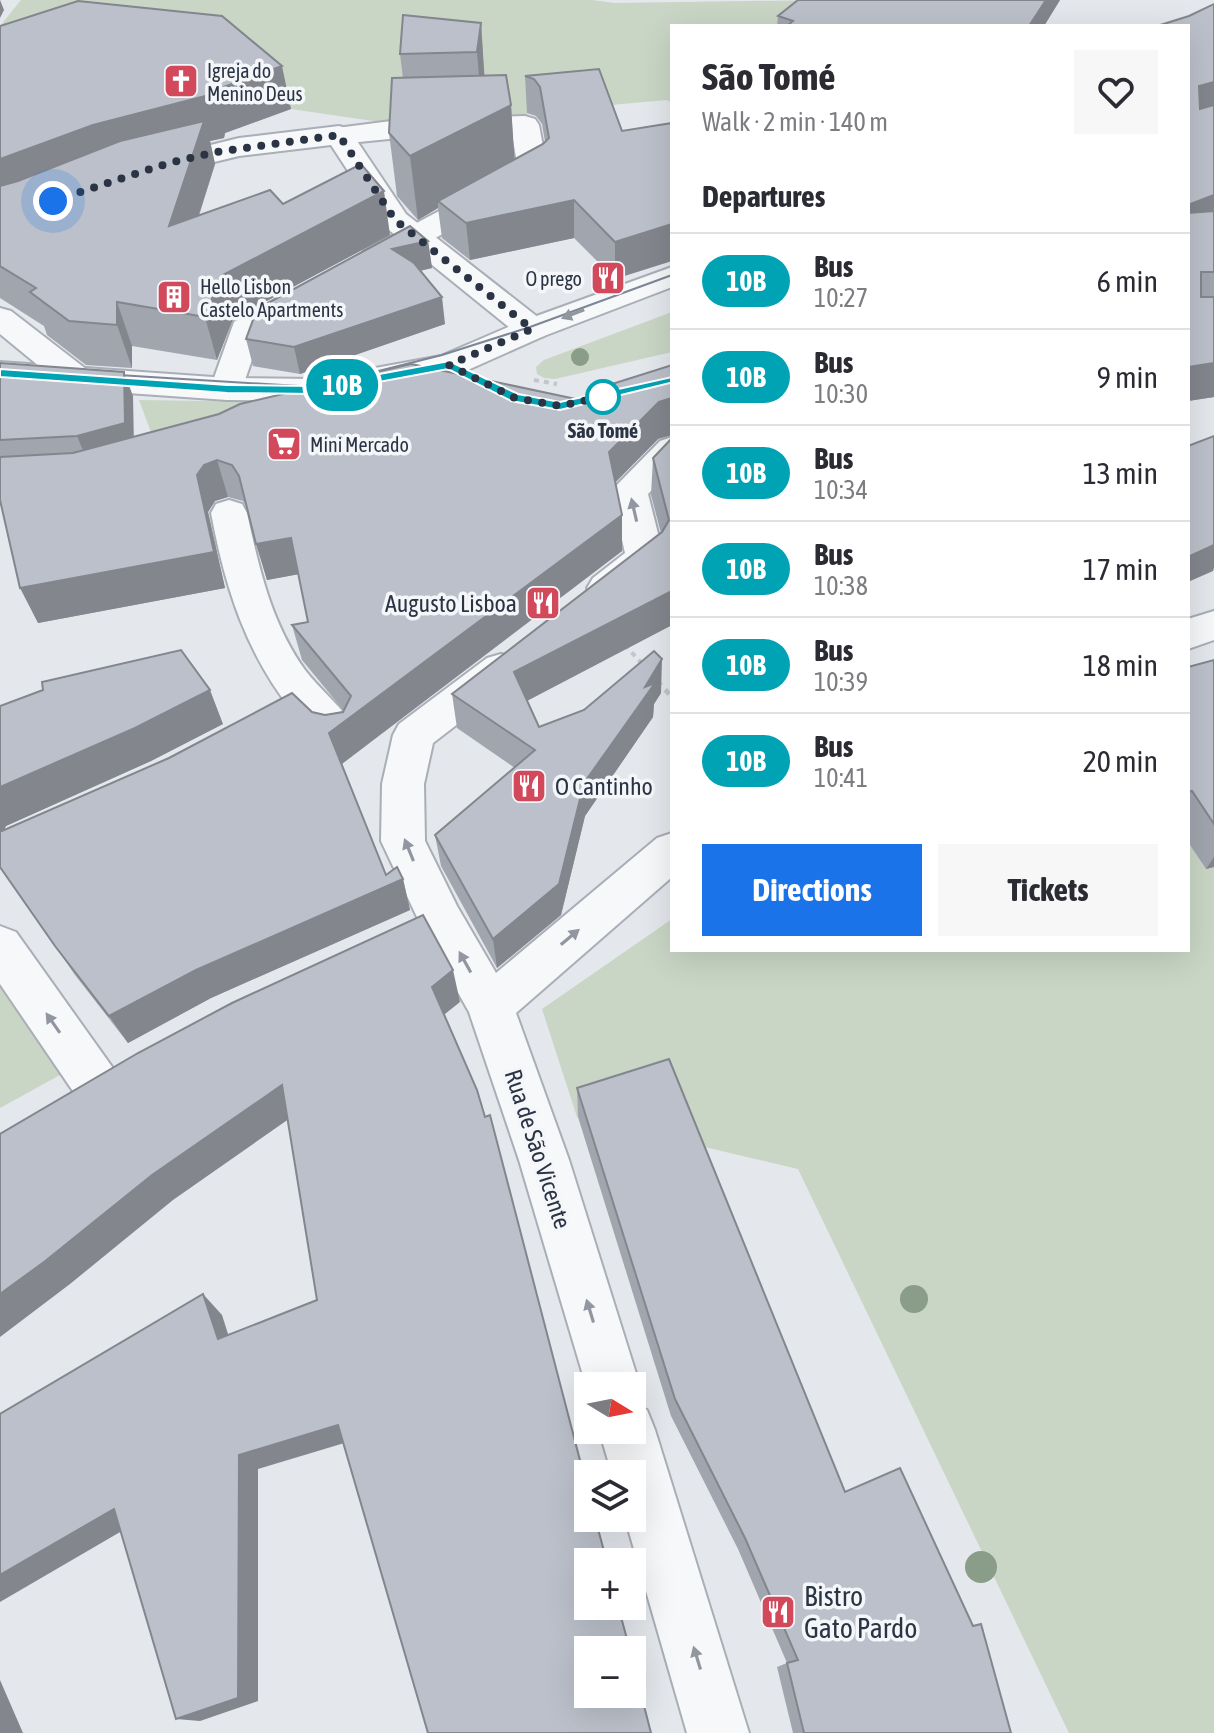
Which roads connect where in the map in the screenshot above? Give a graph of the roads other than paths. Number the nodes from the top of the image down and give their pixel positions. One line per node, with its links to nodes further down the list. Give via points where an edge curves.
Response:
1 (339, 135): 2 (street, via 239,147); 3 (street, via 395,220); 3 (street, via 525,125 533,173)
2 (125, 177)
3 (416, 235): 6 (street); 11 (street, via 246,329)
4 (670, 277): 6 (street, one-way to 6)
5 (0, 318): 9 (street)
6 (532, 329): 7 (street)
7 (449, 365): 10 (street); 12 (street)
8 (0, 373): 9 (street)
9 (74, 377): 11 (street)
10 (489, 385)
11 (227, 389): 12 (street)
12 (315, 390): 13 (street)
13 (259, 419)
14 (670, 451): 16 (street, one-way to 14, via 645,557 629,491)
15 (229, 513): 20 (street, via 252,611 293,710)
16 (581, 607)
17 (1214, 625): 18 (street)
18 (1190, 633)
19 (526, 650): 23 (street, Rua de São Vicente, one-way to 19, via 420,930 403,841 403,784 414,735)
20 (336, 732)
21 (670, 853): 23 (street, one-way to 21)
22 (0, 946): 24 (street, one-way to 22)
23 (490, 1006): 25 (street, Rua de São Vicente, one-way to 23)
24 (99, 1086)
25 (609, 1372)
26 (631, 1444): 27 (street, one-way to 26)
27 (718, 1733)

